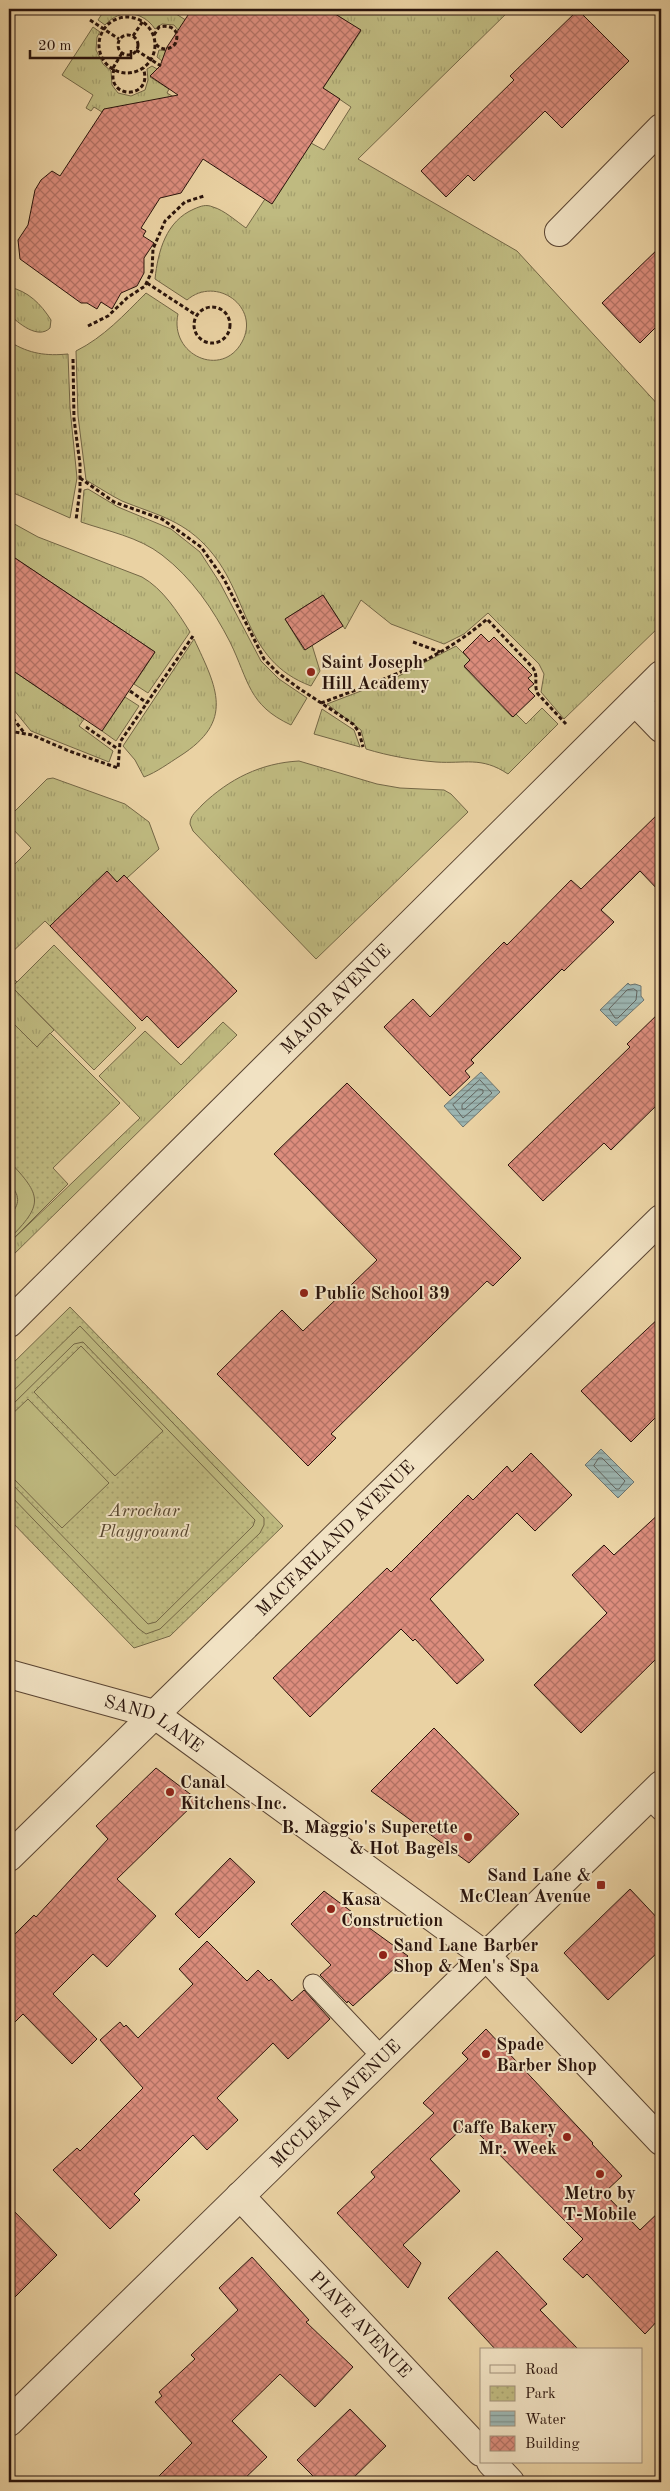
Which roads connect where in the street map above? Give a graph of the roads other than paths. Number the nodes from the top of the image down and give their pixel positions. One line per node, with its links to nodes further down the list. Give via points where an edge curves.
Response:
1 (661, 128): 2 (street)
2 (559, 232)
3 (661, 675): 4 (street, MAJOR AVENUE)
4 (635, 701): 5 (street); 7 (street, MAJOR AVENUE)
5 (661, 728)
6 (661, 1219): 9 (street, MACFARLAND AVENUE)
7 (9, 1323)
8 (9, 1674): 9 (street, SAND LANE)
9 (154, 1714): 11 (street, MACFARLAND AVENUE); 12 (street, SAND LANE)
10 (657, 1798): 12 (street, MCCLEAN AVENUE)
11 (9, 1857)
12 (486, 1956): 14 (street, MCCLEAN AVENUE); 15 (street, SAND LANE)
13 (313, 1984): 14 (lane)
14 (382, 2057): 16 (street, MCCLEAN AVENUE)
15 (661, 2142)
16 (240, 2196): 17 (street, MCCLEAN AVENUE); 18 (street, PIAVE AVENUE)
17 (9, 2422)
18 (480, 2451)
19 (493, 2464): 20 (street)
20 (510, 2482)

